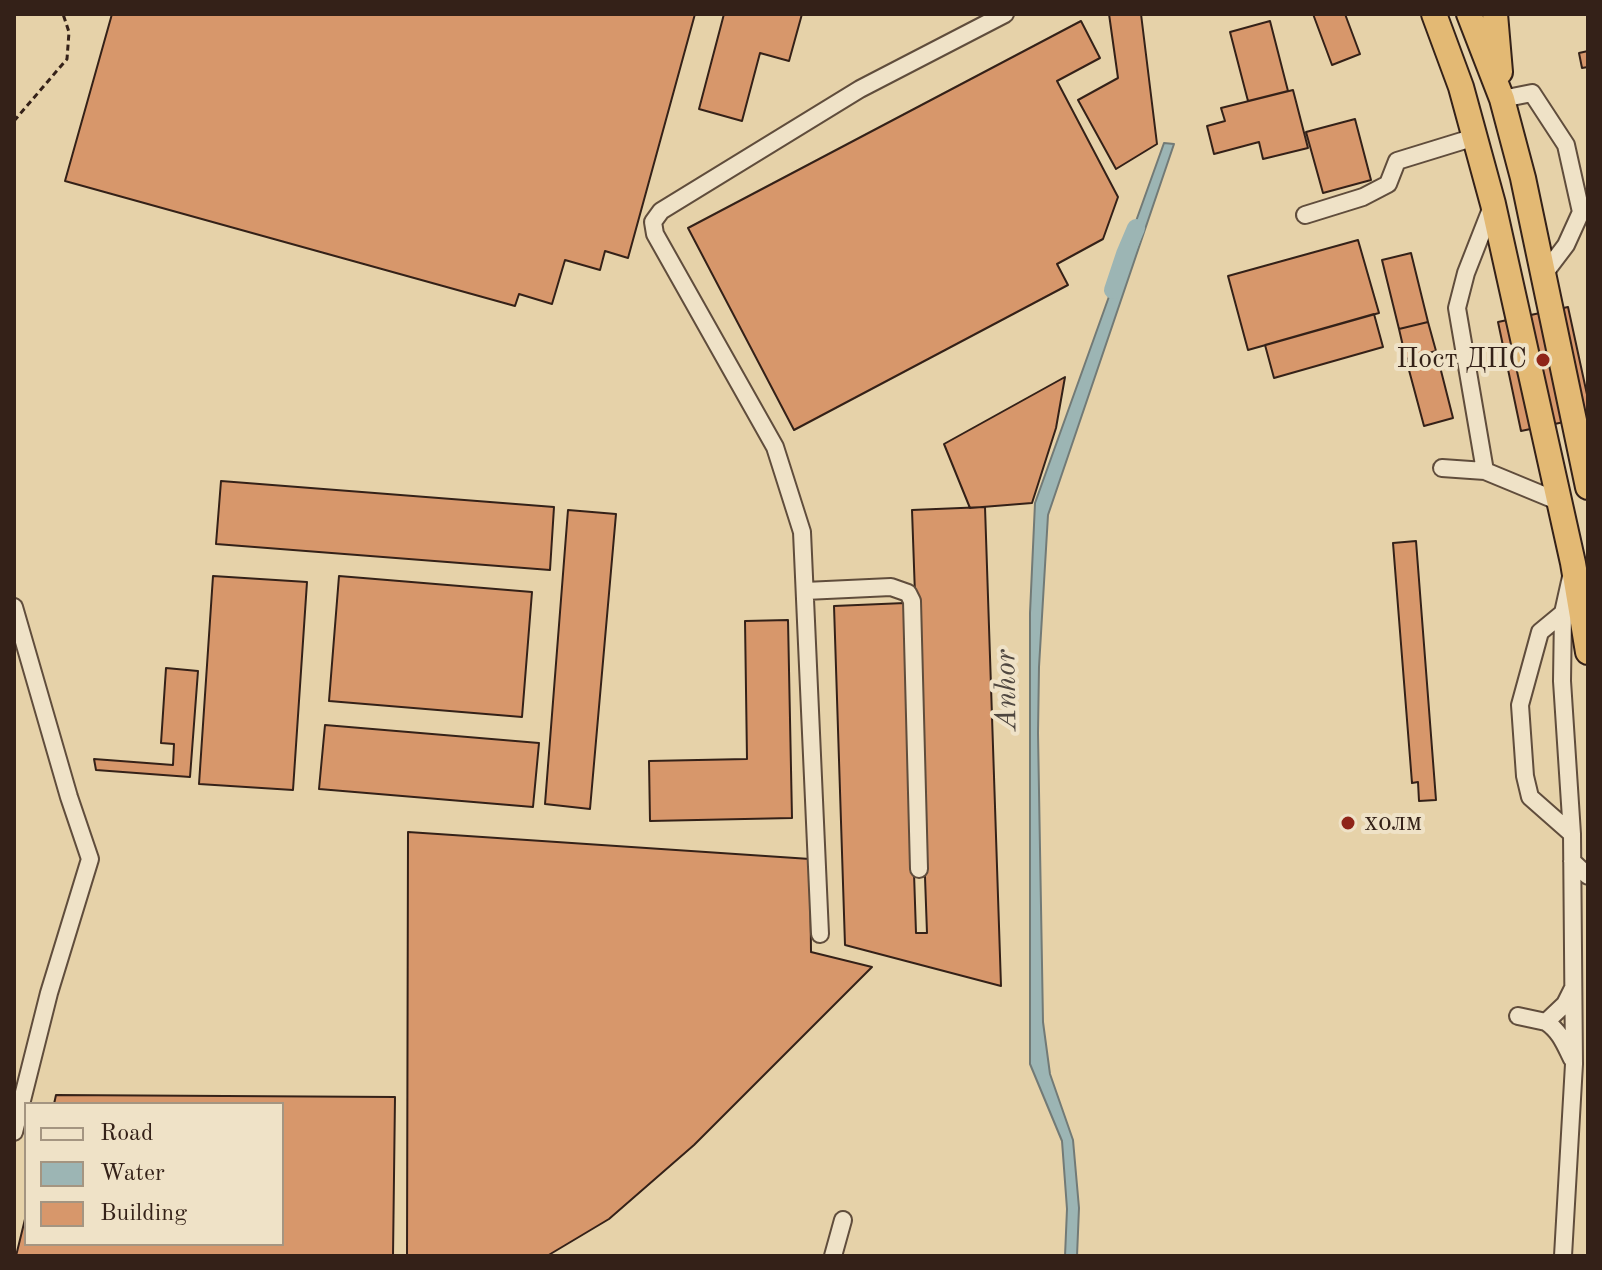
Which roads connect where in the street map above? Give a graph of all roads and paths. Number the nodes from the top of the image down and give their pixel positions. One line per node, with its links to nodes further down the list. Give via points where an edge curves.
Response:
1 (63, 14): 7 (path, via 69,32 67,59)
2 (1005, 14): 17 (street, via 860,89 661,211 653,222 775,447 802,532)
3 (1469, 14): 6 (highway)
4 (1495, 14): 6 (highway)
5 (1435, 15): 8 (highway)
6 (1502, 99): 11 (highway); 11 (street, via 1532,93 1566,145 1581,212 1566,245)
7 (14, 121)
8 (1475, 137): 9 (highway); 10 (street, via 1397,161 1388,184)
9 (1493, 204): 13 (street, via 1457,308); 15 (highway)
10 (1305, 215)
11 (1544, 274): 14 (highway)
12 (1442, 468): 13 (street)
13 (1485, 471): 15 (street)
14 (1587, 477)
15 (1560, 502): 16 (highway)
16 (1573, 563): 19 (street); 20 (highway)
17 (805, 591): 23 (street, via 891,587 908,593 912,601); 25 (street)
18 (14, 607): 30 (street, via 90,859)
19 (1563, 613): 21 (street); 21 (street, via 1540,632 1520,705 1530,797)
20 (1588, 652)
21 (1572, 834): 22 (street)
22 (1572, 861): 24 (street); 26 (street)
23 (919, 869)
24 (1588, 876)
25 (820, 934)
26 (1573, 988): 28 (street); 29 (street)
27 (1518, 1016): 28 (street)
28 (1546, 1022): 29 (street, via 1559,1034)
29 (1574, 1064): 33 (street)
30 (14, 1132)
31 (843, 1220): 32 (street)
32 (833, 1256)
33 (1563, 1256)

